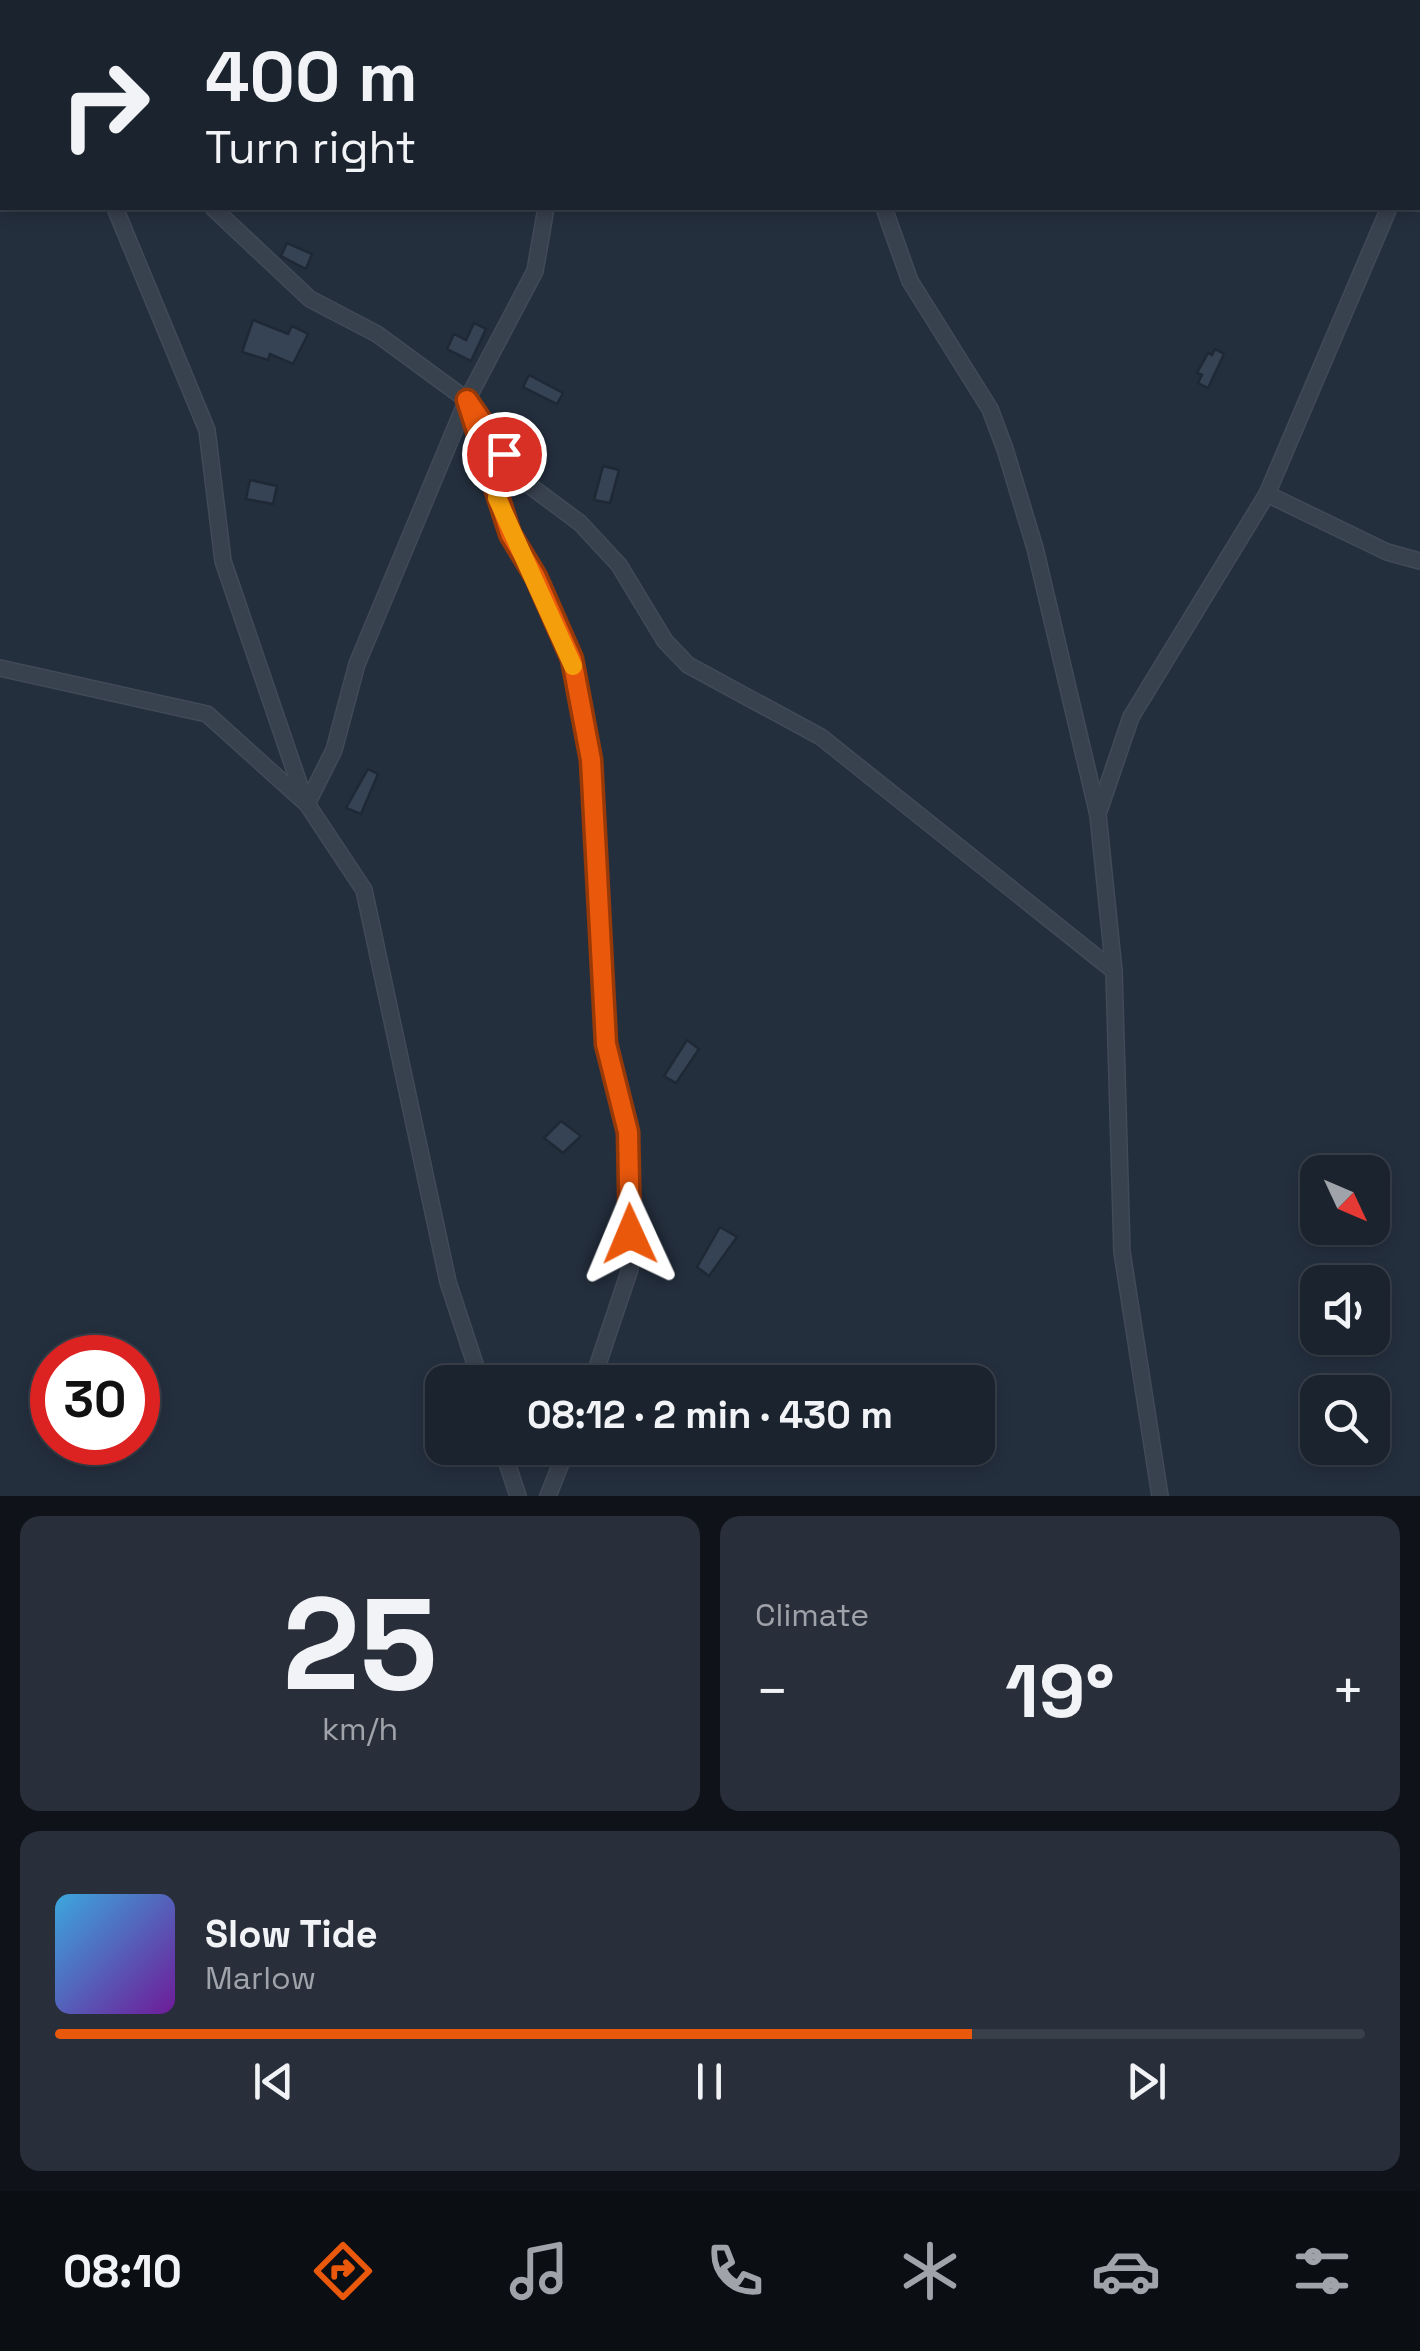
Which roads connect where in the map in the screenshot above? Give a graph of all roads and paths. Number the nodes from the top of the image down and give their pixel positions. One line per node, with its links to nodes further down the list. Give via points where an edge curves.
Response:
1 (116, 210): 10 (street, via 207,430 223,561)
2 (214, 210): 6 (street, via 310,298 377,334)
3 (546, 210): 6 (street, via 535,271)
4 (885, 210): 11 (street, via 910,282 990,409 1005,449 1036,548)
5 (1388, 210): 7 (street)
6 (467, 400): 10 (street, via 357,664 334,750); 12 (street, via 530,485 580,523 619,565 665,642 688,665 821,736); 14 (street, via 510,534 572,659 591,760 606,1044 628,1132 630,1269)
7 (1267, 494): 8 (street, via 1388,552); 11 (street, via 1131,717)
8 (1420, 560)
9 (0, 668): 10 (street, via 207,714)
10 (306, 804): 13 (street, via 364,890 448,1282)
11 (1098, 815): 12 (street)
12 (1114, 971): 19 (street, via 1122,1252)
13 (475, 1365)
14 (598, 1365)
15 (508, 1465): 17 (street)
16 (560, 1465): 18 (street)
17 (518, 1496)
18 (548, 1496)
19 (1160, 1496)

